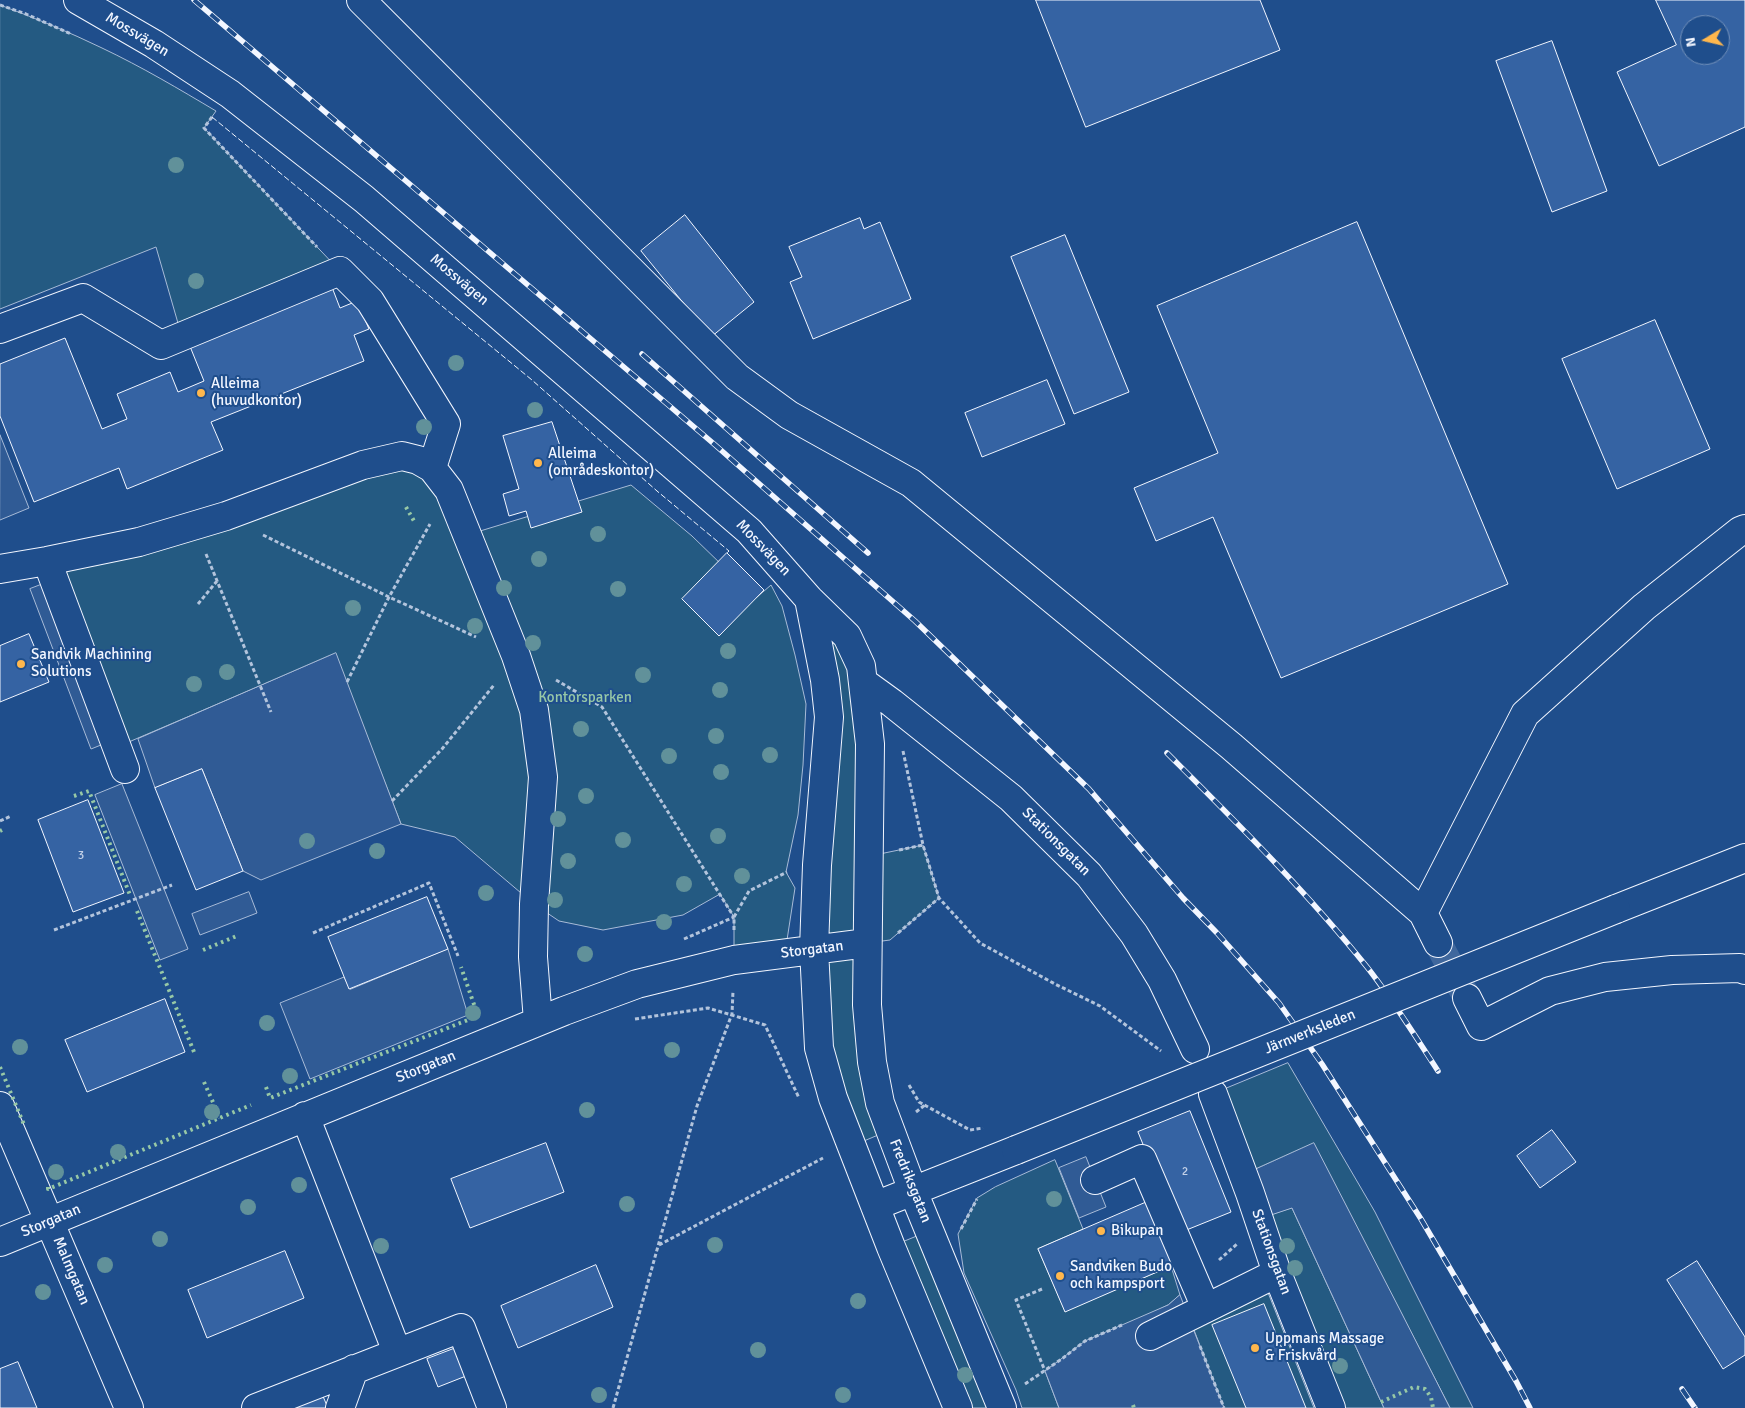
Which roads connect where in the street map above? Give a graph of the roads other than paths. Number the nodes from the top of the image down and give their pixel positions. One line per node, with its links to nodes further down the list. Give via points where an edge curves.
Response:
1 (78, 0): 8 (street, Mossvägen, via 154,44 230,94 364,199 749,531)
2 (361, 0): 12 (street, via 738,378 790,415 911,483 1231,746)
3 (0, 329): 4 (street, via 83,298 161,345 340,271 370,301 446,424)
4 (432, 468): 6 (street, via 402,456 363,465 226,516 139,542); 18 (street, via 449,490 516,656 534,710 543,777 534,904 533,957)
5 (1745, 529): 12 (street, via 1644,608 1524,714)
6 (48, 561): 7 (street); 10 (street)
7 (0, 568)
8 (809, 599): 9 (street, Mossvägen, via 847,636 861,666); 15 (street, via 829,717)
9 (862, 682): 13 (street, Mossvägen, via 870,744); 19 (street, Stationsgatan, via 1012,798 1089,875 1134,934 1162,980)
10 (125, 769)
11 (1745, 858): 24 (street, Järnverksleden, bridge)
12 (1423, 913): 14 (street)
13 (867, 943): 15 (street, Storgatan); 24 (street, Fredriksgatan, via 867,1005 878,1095)
14 (1438, 943)
15 (814, 949): 18 (street, Storgatan, via 734,960 637,984); 25 (street, via 819,1048 833,1098)
16 (1745, 970): 17 (street, via 1672,970 1605,977 1550,991 1481,1026)
17 (1467, 998)
18 (538, 1021): 22 (street, Storgatan)
19 (1195, 1049)
20 (1213, 1094): 28 (street, Stationsgatan)
21 (0, 1106): 26 (street, Malmgatan)
22 (305, 1116): 26 (street, Storgatan); 31 (street)
23 (1095, 1180): 29 (street, via 1142,1159)
24 (914, 1191): 25 (street, Järnverksleden); 38 (street, Fredriksgatan)
25 (875, 1206): 37 (street)
26 (50, 1221): 27 (street, Storgatan); 33 (street, Malmgatan)
27 (0, 1242)
28 (1277, 1273): 29 (street); 39 (street, Stationsgatan)
29 (1198, 1313): 30 (street)
30 (1150, 1336)
31 (398, 1352): 32 (street); 36 (street, via 461,1328)
32 (354, 1369): 34 (street); 35 (street)
33 (129, 1408)
34 (256, 1408)
35 (340, 1408)
36 (492, 1408)
37 (958, 1408)
38 (1002, 1408)
39 (1331, 1408)

